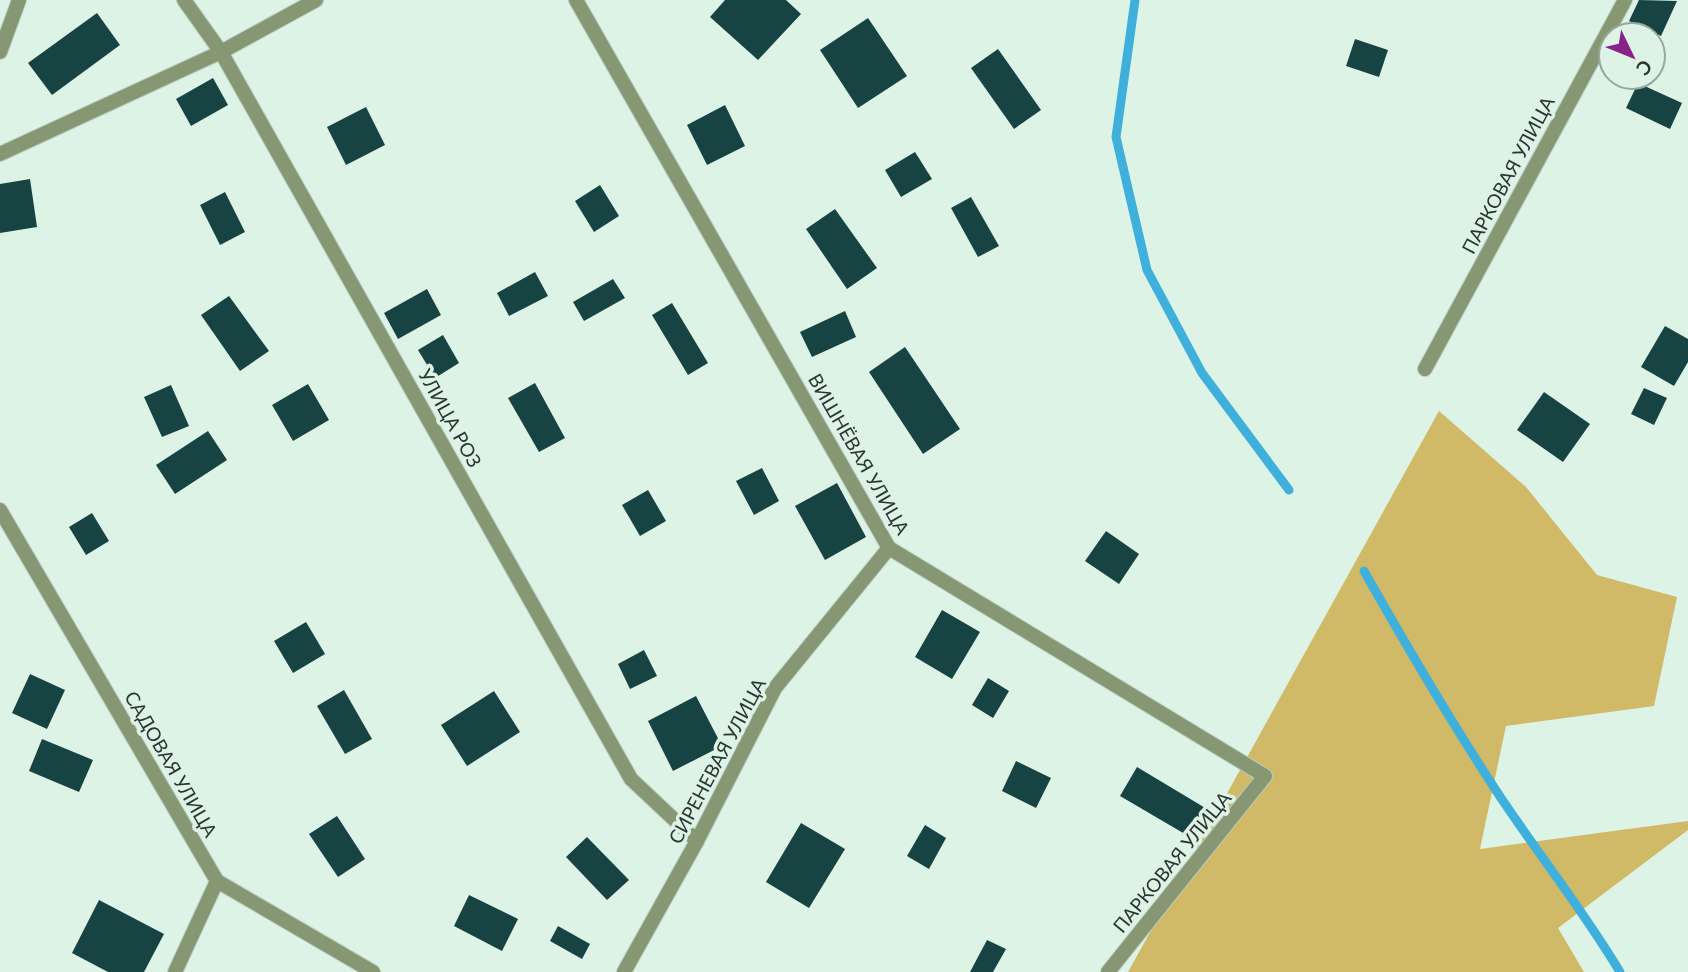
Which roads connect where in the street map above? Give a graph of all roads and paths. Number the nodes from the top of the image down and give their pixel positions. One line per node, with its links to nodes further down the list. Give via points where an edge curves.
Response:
1 (19, 0): 6 (street)
2 (184, 0): 7 (street, УЛИЦА РОЗ)
3 (316, 0): 7 (street)
4 (576, 0): 11 (street, ВИШНЁВАЯ УЛИЦА)
5 (1625, 0): 9 (street, ПАРКОВАЯ УЛИЦА)
6 (0, 52)
7 (221, 52): 8 (street); 13 (street, УЛИЦА РОЗ, via 631,779)
8 (0, 154)
9 (1425, 369)
10 (0, 510): 14 (street, САДОВАЯ УЛИЦА)
11 (889, 548): 12 (street, ВИШНЁВАЯ УЛИЦА); 13 (street, СИРЕНЕВАЯ УЛИЦА, via 775,688)
12 (1265, 776): 18 (street, ПАРКОВАЯ УЛИЦА)
13 (697, 841): 17 (street, СИРЕНЕВАЯ УЛИЦА)
14 (217, 881): 15 (street); 16 (street, САДОВАЯ УЛИЦА)
15 (175, 972)
16 (373, 972)
17 (624, 972)
18 (1108, 972)

